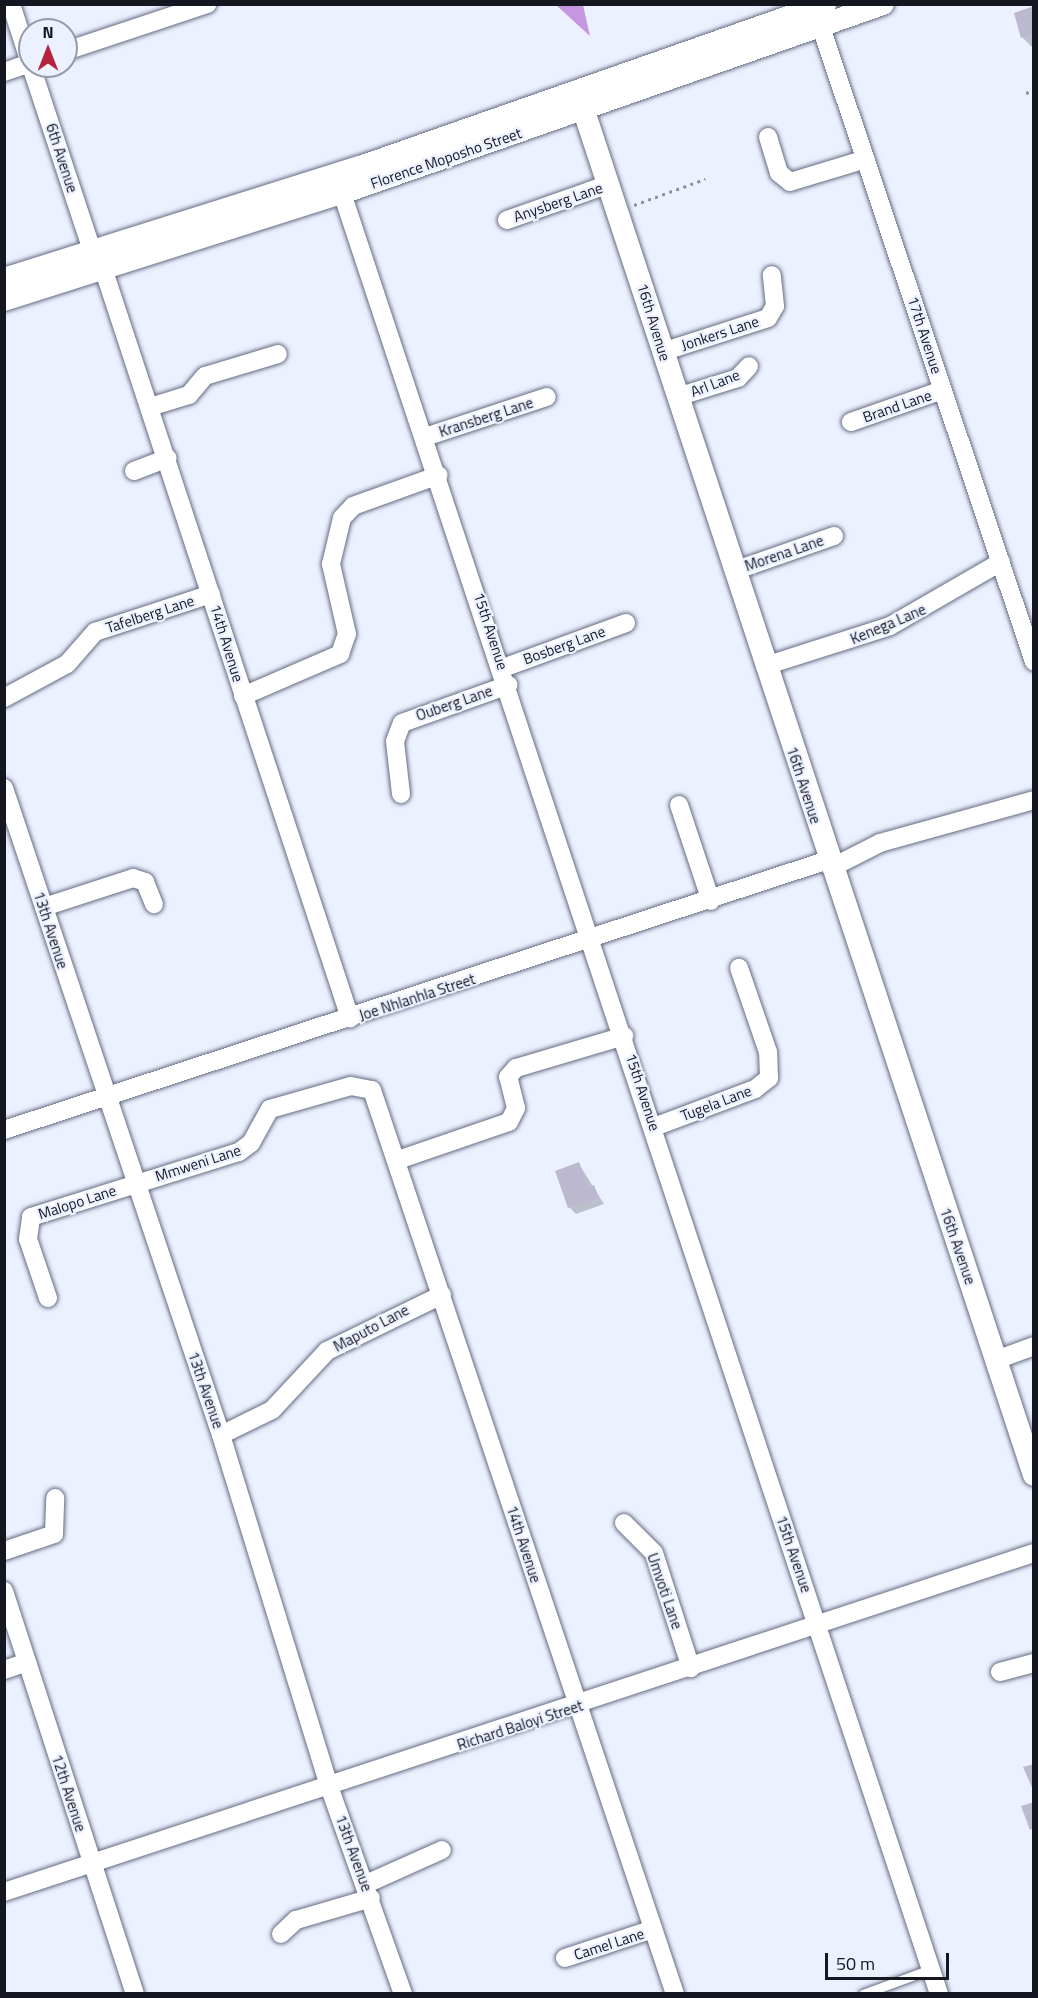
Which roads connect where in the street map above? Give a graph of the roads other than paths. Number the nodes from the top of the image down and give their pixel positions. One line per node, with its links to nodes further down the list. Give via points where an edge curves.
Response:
1 (11, 4): 5 (street, 6th Avenue)
2 (207, 4): 6 (street)
3 (883, 4): 4 (street, Florence Moposho Street)
4 (820, 13): 8 (street, Florence Moposho Street); 10 (street, 17th Avenue)
5 (18, 26)
6 (78, 47)
7 (35, 78): 14 (street, 6th Avenue)
8 (582, 102): 11 (street, 16th Avenue); 12 (street, Florence Moposho Street); 14 (street, Florence Moposho Street)
9 (768, 137): 10 (street, via 779,173 790,182)
10 (866, 159): 21 (street, 17th Avenue)
11 (609, 184): 13 (street, Anysberg Lane); 18 (street, 16th Avenue)
12 (342, 193): 14 (street, Florence Moposho Street); 26 (street, 15th Avenue)
13 (507, 220)
14 (98, 259): 16 (street, Florence Moposho Street); 17 (street, Florence Moposho Street); 24 (street, 14th Avenue)
15 (772, 275): 18 (street, Jonkers Lane, via 776,299 771,316)
16 (4, 279)
17 (4, 300)
18 (662, 352): 23 (street, 16th Avenue)
19 (278, 354): 24 (street, via 205,376 189,395)
20 (749, 366): 23 (street, Arl Lane, via 738,378)
21 (943, 390): 25 (street, Brand Lane); 31 (street, 17th Avenue)
22 (547, 397): 26 (street, Kransberg Lane)
23 (677, 397): 32 (street, 16th Avenue)
24 (150, 407): 27 (street, 14th Avenue)
25 (851, 422)
26 (425, 437): 29 (street, 15th Avenue)
27 (168, 458): 28 (street); 33 (street, 14th Avenue)
28 (134, 471)
29 (438, 475): 37 (street, 15th Avenue); 38 (street, via 353,506 342,518 331,564 347,634 340,654)
30 (834, 536): 32 (street, Morena Lane)
31 (1001, 562): 35 (street, 17th Avenue); 36 (street, Kenega Lane, via 890,626)
32 (734, 571): 36 (street, 16th Avenue)
33 (211, 594): 38 (street, 14th Avenue); 39 (street, Tafelberg Lane, via 95,632 67,664)
34 (626, 623): 37 (street, Bosberg Lane)
35 (1034, 662)
36 (765, 666): 44 (street, 16th Avenue)
37 (506, 676): 41 (street, Ouberg Lane, via 402,723 395,741); 48 (street, 15th Avenue)
38 (243, 696): 50 (street, 14th Avenue)
39 (4, 698)
40 (4, 788): 47 (street, 13th Avenue)
41 (401, 794)
42 (1034, 800): 44 (street, Joe Nhlanhla Street, via 880,843)
43 (679, 805): 45 (street)
44 (830, 864): 45 (street, Joe Nhlanhla Street); 61 (street, 16th Avenue)
45 (711, 901): 48 (street, Joe Nhlanhla Street)
46 (154, 904): 47 (street, via 145,882 133,878)
47 (44, 907): 53 (street, 13th Avenue)
48 (589, 942): 50 (street, Joe Nhlanhla Street); 51 (street, 15th Avenue)
49 (739, 968): 54 (street, Tugela Lane, via 768,1052 769,1078 755,1089)
50 (350, 1018): 53 (street, Joe Nhlanhla Street)
51 (624, 1036): 54 (street, 15th Avenue); 56 (street, via 516,1068 508,1077 516,1108 510,1122)
52 (375, 1094): 56 (street, 14th Avenue); 57 (street, Mmweni Lane, via 356,1086 270,1109 246,1148)
53 (106, 1098): 55 (street, Joe Nhlanhla Street); 57 (street, 13th Avenue)
54 (654, 1127): 69 (street, 15th Avenue)
55 (4, 1130)
56 (398, 1160): 58 (street, 14th Avenue)
57 (136, 1183): 59 (street, Malopo Lane, via 31,1217 28,1239); 62 (street, 13th Avenue)
58 (442, 1295): 62 (street, Maputo Lane, via 327,1351 266,1414); 75 (street, 14th Avenue)
59 (48, 1298)
60 (1034, 1346): 61 (street)
61 (996, 1360): 63 (street, 16th Avenue)
62 (221, 1435): 76 (street, 13th Avenue)
63 (1034, 1475)
64 (55, 1498): 66 (street, via 54,1534)
65 (624, 1523): 72 (street, Umvoti Lane, via 654,1553)
66 (4, 1551)
67 (1034, 1553): 69 (street, Richard Baloyi Street)
68 (4, 1591): 70 (street, 12th Avenue)
69 (817, 1623): 72 (street, Richard Baloyi Street); 84 (street, 15th Avenue)
70 (27, 1662): 73 (street); 78 (street, 12th Avenue)
71 (1034, 1663): 74 (street)
72 (691, 1668): 75 (street, Richard Baloyi Street)
73 (4, 1670)
74 (1000, 1672)
75 (578, 1706): 76 (street, Richard Baloyi Street); 81 (street, 14th Avenue)
76 (330, 1789): 78 (street, Richard Baloyi Street); 79 (street, 13th Avenue)
77 (442, 1850): 79 (street)
78 (91, 1863): 80 (street, Richard Baloyi Street); 85 (street, 12th Avenue)
79 (368, 1891): 82 (street, via 296,1920); 86 (street, 13th Avenue)
80 (4, 1892)
81 (653, 1929): 83 (street, Camel Lane); 87 (street, 14th Avenue)
82 (281, 1934)
83 (565, 1958)
84 (931, 1969): 88 (lane); 89 (street, 15th Avenue)
85 (135, 1994)
86 (403, 1994)
87 (675, 1994)
88 (863, 1994)
89 (939, 1994)

